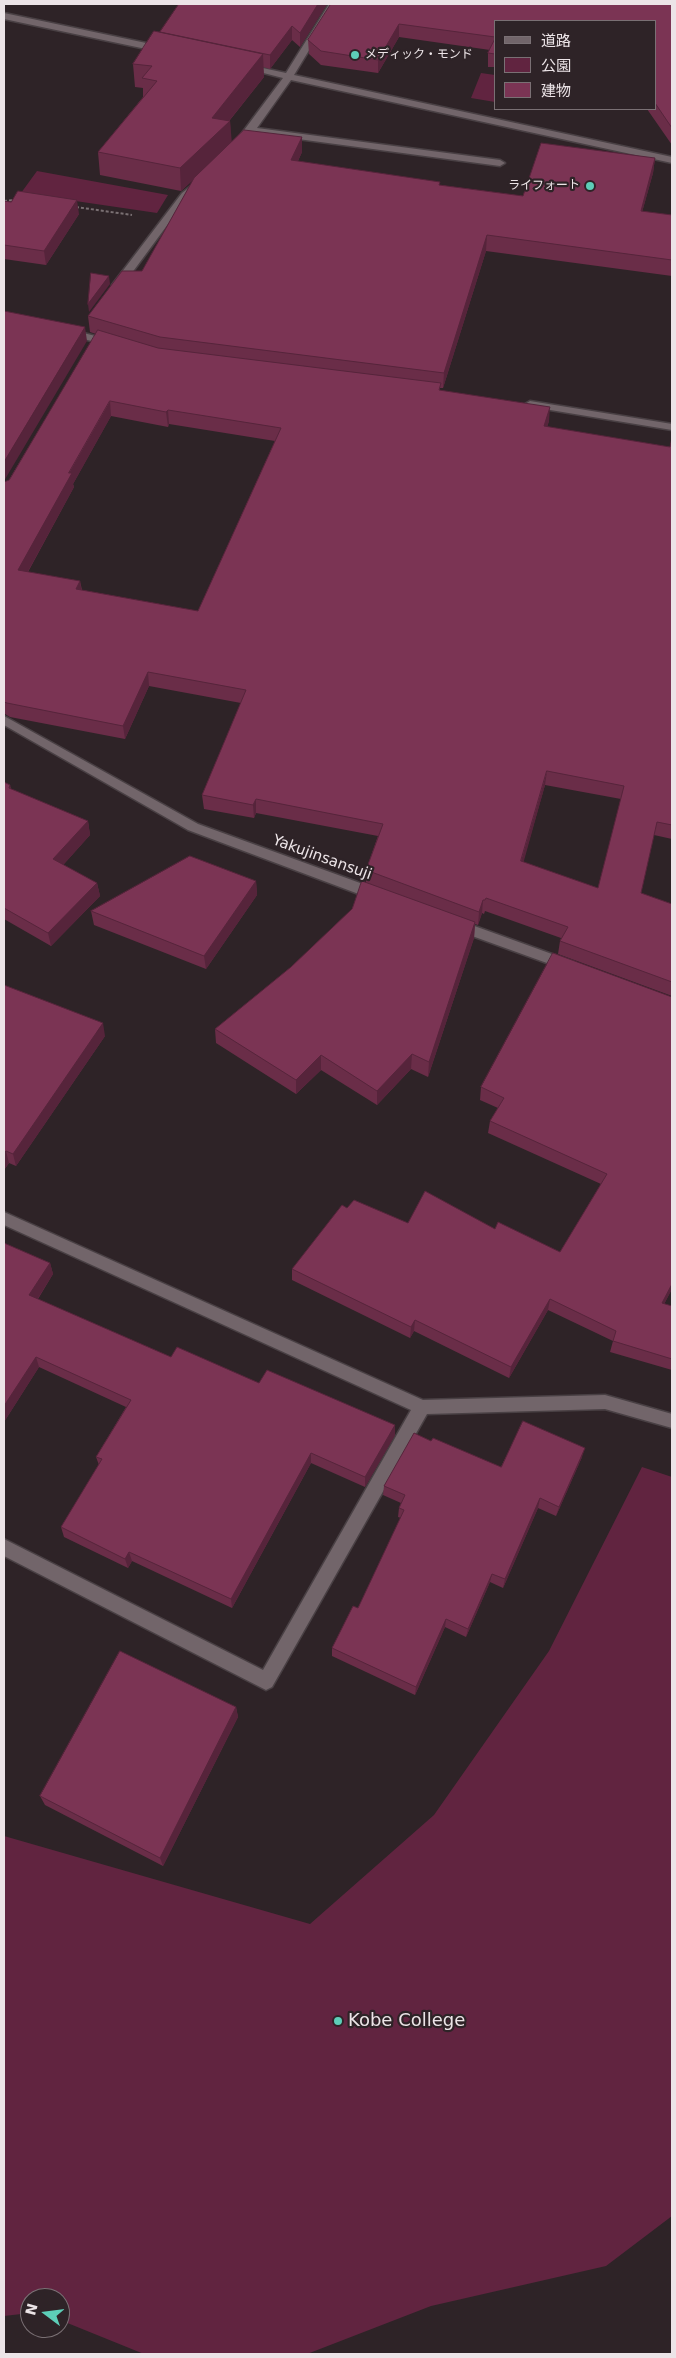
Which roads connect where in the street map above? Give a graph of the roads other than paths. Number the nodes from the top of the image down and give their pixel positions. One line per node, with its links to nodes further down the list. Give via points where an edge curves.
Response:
1 (333, 4): 5 (street)
2 (4, 16): 3 (street)
3 (174, 52)
4 (231, 64): 5 (street)
5 (288, 76): 6 (street); 8 (street)
6 (251, 130): 7 (street); 9 (street)
7 (229, 155)
8 (672, 160)
9 (500, 163)
10 (207, 175): 11 (street, via 185,195)
11 (110, 296)
12 (52, 329): 13 (street, via 84,330 94,342)
13 (124, 346)
14 (516, 403): 15 (street)
15 (672, 427)
16 (4, 720): 17 (street, Yakujinsansuji, via 193,827)
17 (386, 898)
18 (442, 919): 19 (street)
19 (580, 970)
20 (4, 1218): 21 (street)
21 (422, 1407): 22 (street, via 605,1402); 23 (street, via 266,1681)
22 (672, 1421)
23 (4, 1546)

